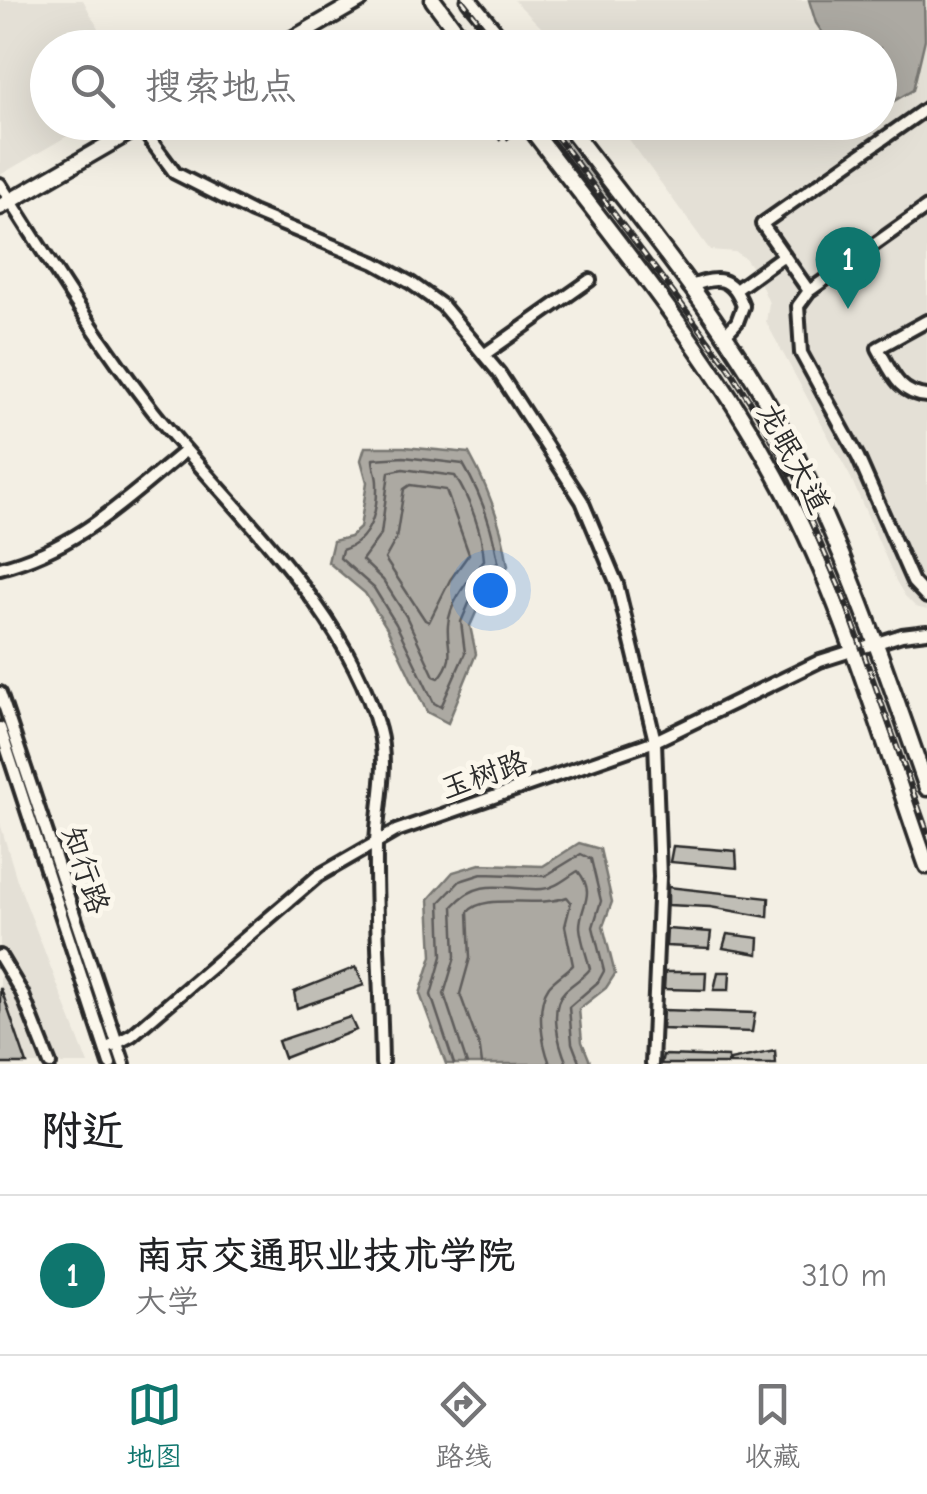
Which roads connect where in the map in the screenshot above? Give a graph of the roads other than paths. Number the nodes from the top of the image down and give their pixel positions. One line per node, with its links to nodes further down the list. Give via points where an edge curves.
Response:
1 (360, 0): 4 (main road)
2 (433, 0): 5 (main road)
3 (469, 0): 6 (main road)
4 (309, 30)
5 (456, 30)
6 (493, 30)
7 (927, 108): 8 (street)
8 (897, 129)
9 (116, 140): 15 (main road)
10 (154, 140): 24 (street, via 174,173 202,189 412,283 443,306)
11 (541, 140): 31 (main road, 龙眠大道, via 740,410 809,544)
12 (578, 140): 19 (main road, 龙眠大道)
13 (881, 140): 17 (street, via 762,224)
14 (0, 184): 15 (street)
15 (5, 204): 26 (street)
16 (927, 207): 21 (street)
17 (784, 256): 20 (street); 21 (street)
18 (590, 280): 24 (street)
19 (690, 287): 20 (street, via 723,280); 23 (main road, 龙眠大道)
20 (737, 289): 23 (street, via 743,306)
21 (809, 291): 28 (street, via 798,306 801,353)
22 (927, 321): 25 (street, via 878,348 900,388)
23 (724, 336): 30 (main road, 龙眠大道, via 802,467)
24 (485, 354): 34 (street, via 582,501 617,584)
25 (927, 396)
26 (185, 451): 27 (street, via 88,531); 36 (street, via 338,634 368,694 381,736)
27 (0, 568)
28 (927, 597)
29 (927, 632): 30 (street, 玉树路)
30 (876, 643): 31 (street, 玉树路); 35 (main road, 龙眠大道)
31 (851, 651): 34 (street, 玉树路); 37 (main road, 龙眠大道)
32 (0, 692): 39 (street, 知行路)
33 (0, 728): 39 (street, 知行路)
34 (655, 741): 36 (street, 玉树路); 44 (street, via 660,877)
35 (927, 788)
36 (376, 842): 39 (street, 玉树路, via 318,876); 43 (street)
37 (927, 866)
38 (0, 956): 40 (street)
39 (112, 1047): 41 (street, 知行路); 42 (street, 知行路)
40 (50, 1064)
41 (110, 1064)
42 (124, 1064)
43 (382, 1064)
44 (652, 1064)

